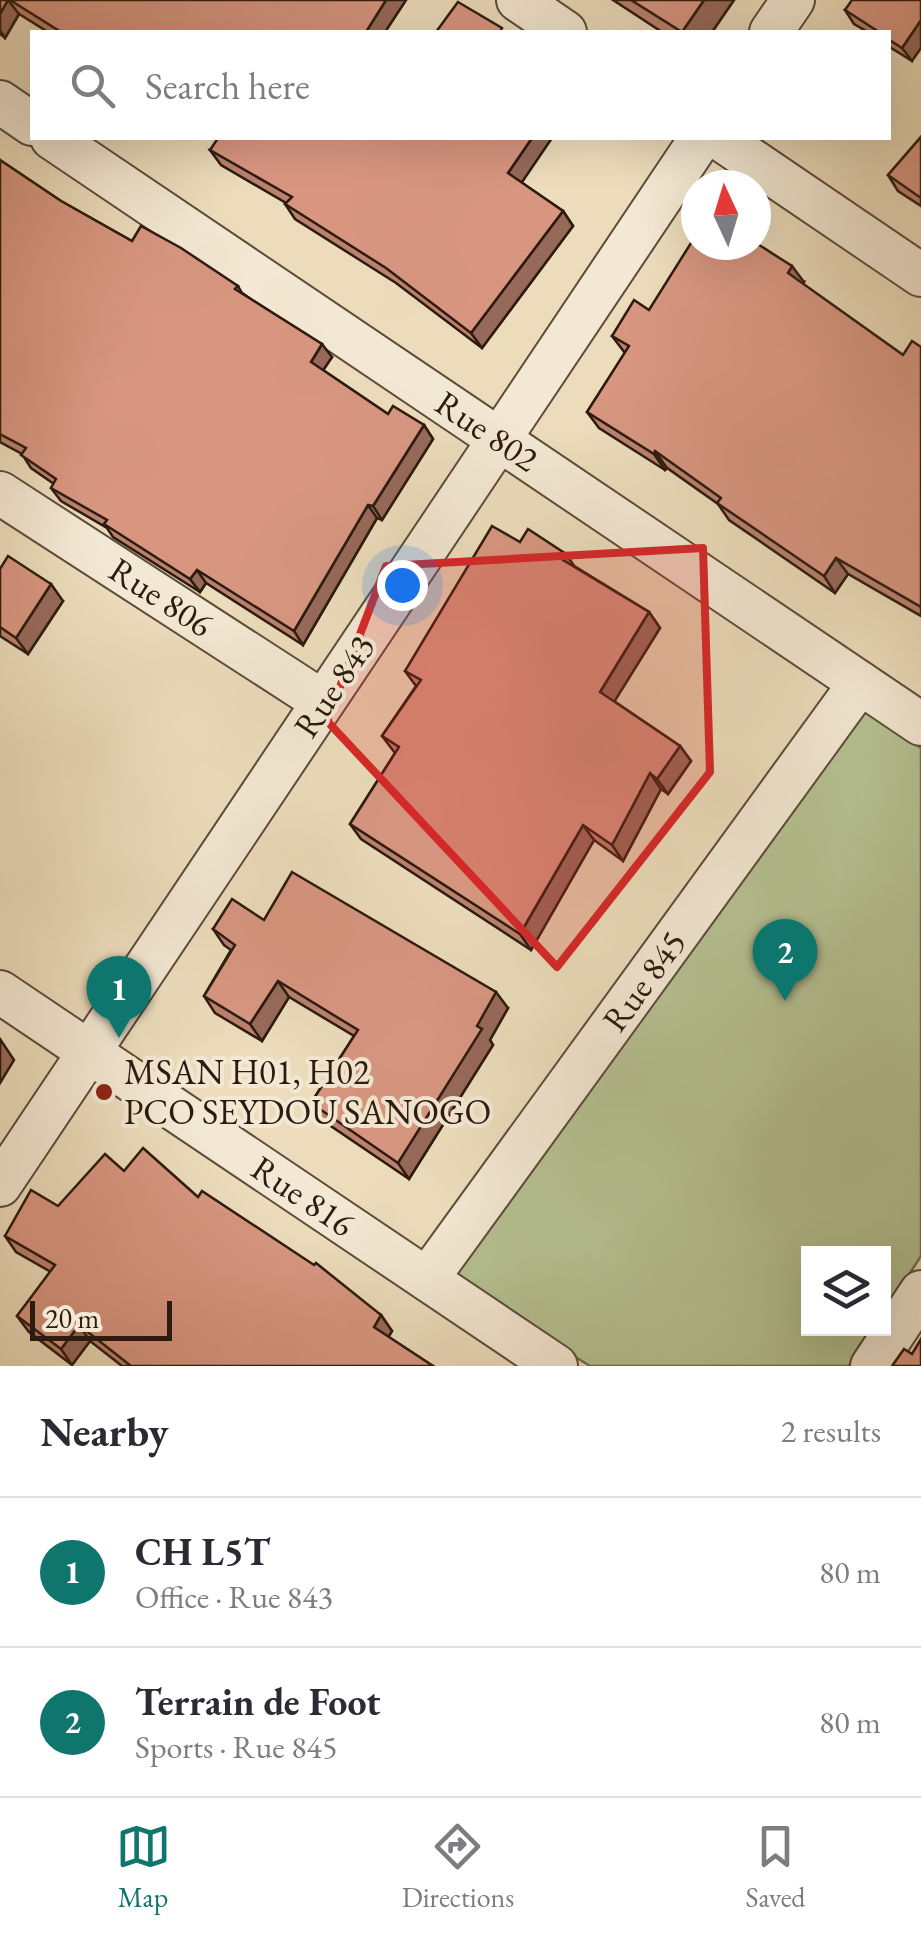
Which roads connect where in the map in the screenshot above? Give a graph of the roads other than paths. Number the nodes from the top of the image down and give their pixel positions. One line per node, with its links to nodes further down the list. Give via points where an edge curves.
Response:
1 (518, 0): 3 (street)
2 (793, 0): 4 (street)
3 (563, 30)
4 (772, 30)
5 (0, 102): 6 (street)
6 (30, 123)
7 (55, 140): 11 (street, Rue 802)
8 (700, 140): 11 (street, Rue 843)
9 (722, 140): 10 (street)
10 (921, 275)
11 (499, 440): 13 (street, Rue 802); 14 (street, Rue 843)
12 (0, 492): 14 (street, Rue 806)
13 (860, 683): 15 (street, Rue 802); 19 (street, Rue 845)
14 (323, 702): 17 (street, Rue 843)
15 (921, 724)
16 (0, 992): 17 (street, Rue 816)
17 (89, 1052): 18 (street, Rue 843); 19 (street, Rue 816)
18 (0, 1185)
19 (427, 1280): 21 (street, Rue 816)
20 (921, 1292): 22 (street)
21 (556, 1366)
22 (872, 1366)

